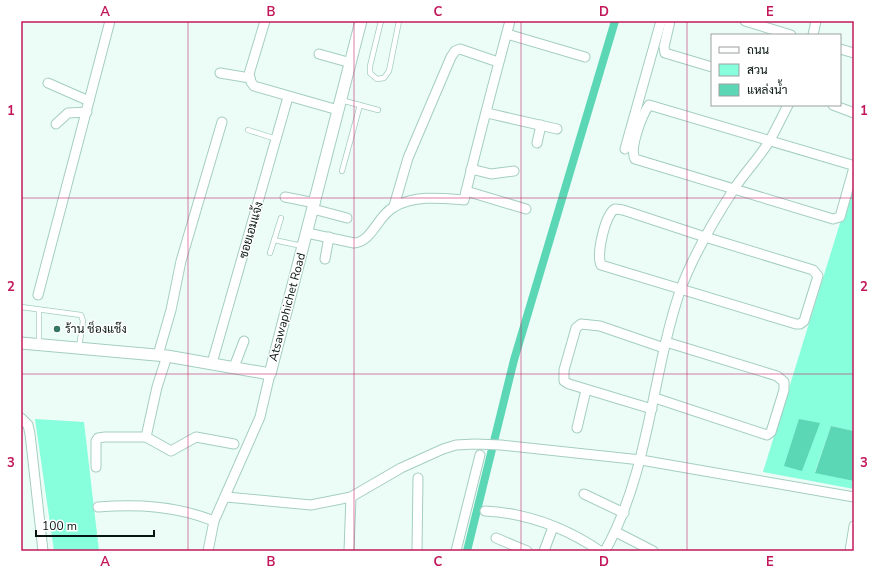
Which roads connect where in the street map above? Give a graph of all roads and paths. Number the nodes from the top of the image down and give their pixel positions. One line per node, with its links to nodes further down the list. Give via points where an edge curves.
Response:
1 (110, 21): 25 (street)
2 (264, 21): 22 (street)
3 (361, 21): 19 (street, Atsawaphichet Road)
4 (382, 21): 5 (lane, via 370,66 370,74 376,79 384,78 388,72)
5 (399, 21)
6 (510, 21): 11 (street)
7 (661, 21): 42 (street)
8 (670, 21): 20 (street, via 665,53)
9 (745, 21): 12 (street)
10 (816, 21): 13 (street)
11 (507, 34): 17 (street); 18 (street)
12 (788, 34)
13 (813, 34)
14 (841, 50): 16 (street)
15 (319, 54): 19 (street)
16 (854, 54)
17 (585, 57)
18 (498, 62): 33 (street); 50 (street, via 460,49 455,51 408,158)
19 (351, 63): 26 (street, Atsawaphichet Road)
20 (711, 67)
21 (220, 73): 22 (street)
22 (250, 78): 24 (street, via 254,86)
23 (48, 83): 25 (street)
24 (288, 97): 26 (street); 39 (street, ซอยเอมแจ้ง)
25 (89, 101): 31 (street)
26 (340, 105): 27 (lane); 49 (street, Atsawaphichet Road)
27 (360, 105): 30 (lane); 44 (lane)
28 (787, 106): 40 (street)
29 (836, 106): 32 (street)
30 (378, 110)
31 (87, 112): 35 (street, via 68,113); 62 (street)
32 (854, 112)
33 (487, 113): 36 (street); 43 (street)
34 (222, 122): 70 (street, via 181,261)
35 (56, 124)
36 (541, 125): 37 (street); 41 (street)
37 (557, 129)
38 (248, 130): 39 (lane)
39 (276, 139): 71 (street, ซอยเอมแจ้ง)
40 (769, 141): 46 (street); 46 (street, via 852,165 854,168 840,217 833,219); 46 (street, via 649,105 642,118 635,143 635,159)
41 (537, 143)
42 (625, 149)
43 (471, 169): 45 (street, via 491,174); 47 (street)
44 (342, 170)
45 (514, 170)
46 (734, 189): 55 (street)
47 (466, 191): 50 (street, via 464,200 416,199); 51 (street)
48 (286, 196): 49 (street)
49 (314, 206): 53 (street); 54 (street, Atsawaphichet Road)
50 (394, 206): 56 (street, via 360,243)
51 (526, 209)
52 (281, 218): 57 (lane)
53 (347, 218)
54 (307, 233): 56 (street); 58 (street, Atsawaphichet Road)
55 (705, 237): 61 (street); 61 (street, via 623,210 611,211 607,219 599,252 601,266); 61 (street, via 816,272 817,280 804,321 796,324)
56 (329, 238): 60 (street)
57 (274, 240): 58 (lane); 59 (lane)
58 (304, 246): 73 (street, Atsawaphichet Road)
59 (270, 252)
60 (325, 258)
61 (681, 290): 68 (street)
62 (38, 295)
63 (21, 307): 64 (lane)
64 (39, 310): 67 (lane); 69 (lane, via 79,314 83,317)
65 (244, 341): 72 (street)
66 (21, 343): 67 (street, Atsawaphichet Road)
67 (39, 345): 69 (street, Atsawaphichet Road)
68 (665, 345): 74 (street, via 600,326 581,324 576,328 563,377 568,384); 75 (street); 75 (street, via 776,376 784,382 784,390 771,432 767,435)
69 (79, 348): 70 (street, Atsawaphichet Road)
70 (163, 356): 71 (street, Atsawaphichet Road); 79 (street)
71 (212, 363): 72 (street, Atsawaphichet Road)
72 (234, 367): 73 (street, Atsawaphichet Road)
73 (270, 374): 86 (street, via 252,435)
74 (586, 390): 76 (street); 78 (street)
75 (655, 398): 76 (street)
76 (652, 409): 82 (street)
77 (21, 418): 97 (street, via 28,425 30,434)
78 (577, 428)
79 (146, 437): 80 (street, via 171,451 196,438); 83 (street, via 98,438 94,446)
80 (234, 444)
81 (480, 455): 101 (street)
82 (641, 460): 87 (street, via 501,445 456,445 401,468); 88 (street); 91 (street)
83 (96, 467)
84 (418, 478): 100 (street)
85 (584, 494): 91 (street)
86 (226, 497): 87 (street, via 311,505); 92 (street)
87 (351, 497): 99 (street)
88 (854, 497)
89 (98, 507): 92 (street, via 124,505 171,508)
90 (485, 511): 94 (street, via 528,517)
91 (624, 513): 95 (street)
92 (214, 521): 98 (street)
93 (854, 526): 107 (street)
94 (553, 527): 103 (street); 104 (street, via 572,534)
95 (616, 532): 105 (street); 106 (street)
96 (496, 538): 102 (street)
97 (43, 551)
98 (208, 551)
99 (349, 551)
100 (418, 551)
101 (456, 551)
102 (527, 551)
103 (544, 551)
104 (600, 551)
105 (605, 551)
106 (654, 551)
107 (850, 551)

